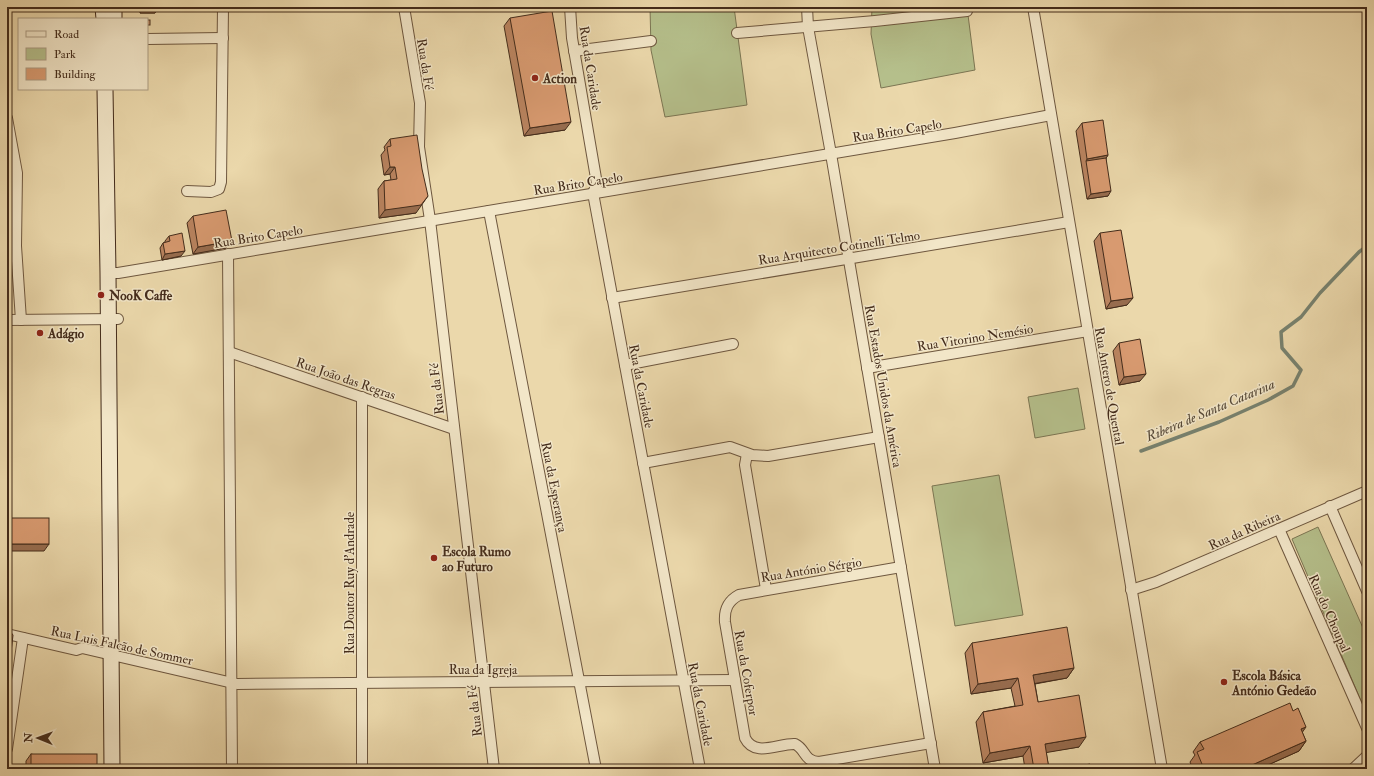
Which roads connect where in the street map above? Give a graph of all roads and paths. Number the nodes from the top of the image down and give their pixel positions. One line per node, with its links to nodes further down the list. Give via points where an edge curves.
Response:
1 (103, 7): 9 (street)
2 (114, 7): 10 (street)
3 (223, 7): 13 (street)
4 (404, 7): 25 (street, Rua da Fé, via 420,103 419,147)
5 (570, 7): 16 (street, Rua da Caridade)
6 (807, 7): 11 (street, Rua Estados Unidos da América)
7 (1034, 7): 19 (street, Rua Antero de Quental)
8 (967, 11): 11 (street)
9 (104, 18)
10 (114, 18)
11 (808, 27): 12 (street); 21 (street, Rua Estados Unidos da América)
12 (737, 33)
13 (223, 38): 14 (street); 22 (street, via 222,182 219,189 211,192)
14 (148, 40)
15 (651, 41): 16 (street)
16 (574, 51): 23 (street, Rua da Caridade, via 597,184)
17 (105, 90): 30 (street)
18 (115, 90): 30 (street)
19 (1051, 115): 21 (street, Rua Brito Capelo); 26 (street, Rua Antero de Quental)
20 (7, 118): 27 (street, via 17,173)
21 (831, 154): 23 (street, Rua Brito Capelo); 29 (street, Rua Estados Unidos da América)
22 (187, 191)
23 (593, 193): 24 (street, Rua Brito Capelo); 31 (street, Rua da Caridade)
24 (488, 211): 25 (street, Rua Brito Capelo); 58 (street, Rua da Esperança)
25 (430, 220): 28 (street, Rua Brito Capelo); 41 (street, Rua da Fé)
26 (1069, 222): 29 (street, Rua Arquitecto Cotinelli Telmo); 35 (street, Rua Antero de Quental)
27 (11, 246): 34 (street)
28 (228, 254): 30 (street, Rua Brito Capelo); 37 (street)
29 (849, 259): 31 (street, Rua Arquitecto Cotinelli Telmo); 39 (street, Rua Estados Unidos da América)
30 (113, 273): 32 (street)
31 (612, 298): 38 (street, Rua da Caridade)
32 (113, 319): 34 (street); 55 (street)
33 (7, 320): 34 (street)
34 (21, 320)
35 (1088, 331): 39 (street, Rua Vitorino Nemésio); 50 (street, Rua Antero de Quental)
36 (733, 344): 38 (street)
37 (229, 352): 40 (street, Rua João das Regras); 59 (street)
38 (625, 365): 44 (street, Rua da Caridade)
39 (867, 368): 42 (street, Rua Estados Unidos da América)
40 (362, 397): 41 (street, Rua João das Regras); 61 (street, Rua Doutor Ruy d'Andrade)
41 (454, 429): 60 (street, Rua da Fé)
42 (879, 437): 43 (street, via 768,456); 48 (street, Rua Estados Unidos da América)
43 (747, 454): 44 (street, via 736,448 727,447); 49 (street, via 745,465)
44 (643, 463): 56 (street, Rua da Caridade)
45 (1367, 491): 46 (street, Rua da Ribeira)
46 (1330, 506): 47 (street, Rua da Ribeira); 51 (street)
47 (1279, 529): 50 (street, Rua da Ribeira, via 1156,582); 63 (street, Rua do Choupal)
48 (901, 567): 49 (street, Rua António Sérgio); 64 (street, Rua Estados Unidos da América)
49 (766, 590): 52 (street, Rua António Sérgio, via 739,595)
50 (1131, 590): 77 (street, Rua Antero de Quental)
51 (1367, 591)
52 (729, 603): 57 (street, Rua da Coferpor, via 724,616)
53 (7, 634): 54 (street, Rua Luis Falcão de Sommer)
54 (23, 638): 55 (street, Rua Luis Falcão de Sommer); 62 (street)
55 (116, 656): 59 (street, Rua Luis Falcão de Sommer); 68 (street); 69 (street)
56 (683, 680): 57 (street, Rua da Igreja); 58 (street, Rua da Igreja); 74 (street, Rua da Caridade)
57 (735, 680): 67 (street, Rua da Coferpor, via 745,738 750,746 760,749 795,744)
58 (579, 681): 60 (street, Rua da Igreja); 73 (street, Rua da Esperança)
59 (232, 682): 61 (street, Rua da Igreja); 70 (street)
60 (483, 682): 61 (street, Rua da Igreja); 72 (street, Rua da Fé)
61 (362, 683): 71 (street, Rua Doutor Ruy d'Andrade)
62 (9, 721): 65 (street)
63 (1367, 728)
64 (931, 743): 67 (street, via 819,762); 76 (street, Rua Estados Unidos da América)
65 (7, 749)
66 (1367, 756): 78 (street)
67 (808, 758): 75 (street)
68 (112, 769)
69 (122, 769)
70 (232, 769)
71 (362, 769)
72 (494, 769)
73 (596, 769)
74 (700, 769)
75 (806, 769)
76 (935, 769)
77 (1162, 769)
78 (1353, 769)

